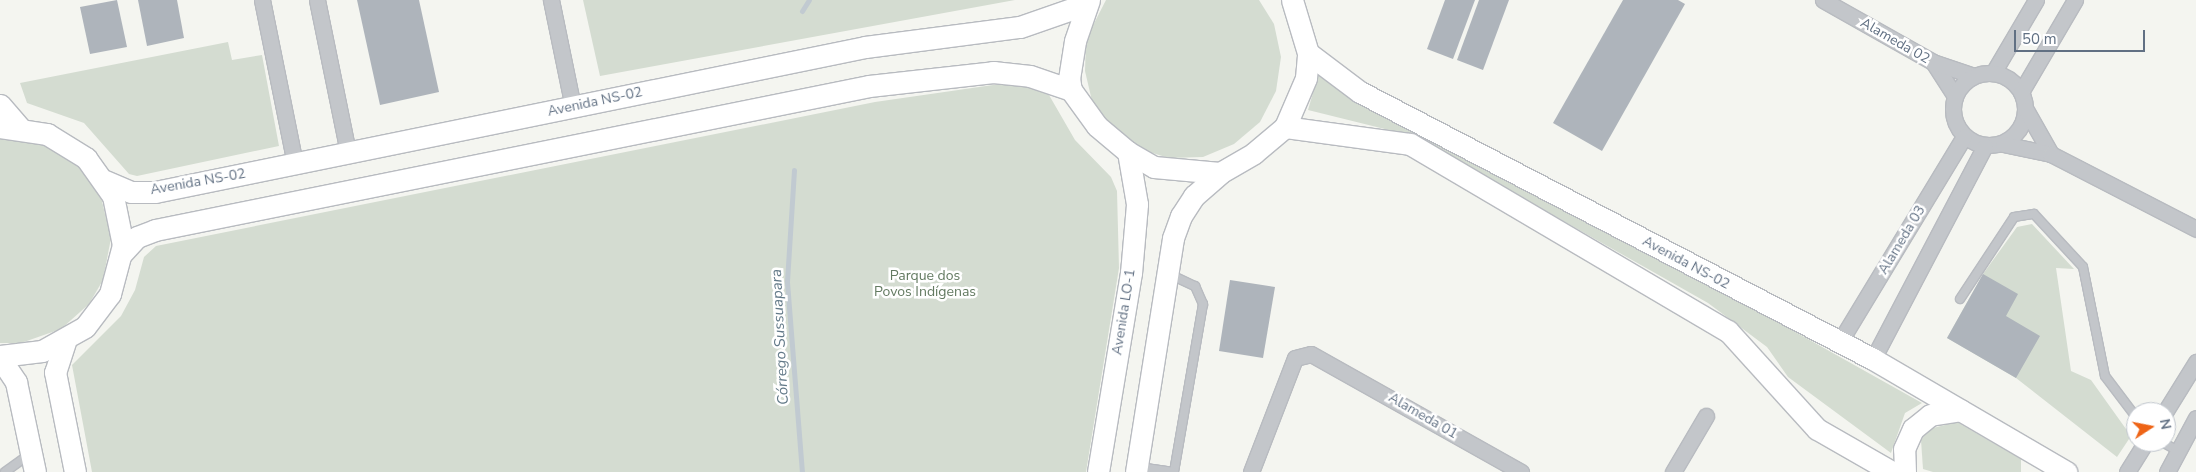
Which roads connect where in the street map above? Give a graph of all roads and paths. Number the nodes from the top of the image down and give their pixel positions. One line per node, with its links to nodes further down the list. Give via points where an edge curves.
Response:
1 (262, 0): 27 (street)
2 (316, 0): 25 (street)
3 (551, 0): 17 (street)
4 (1292, 0): 9 (street)
5 (1823, 0): 10 (street, Alameda 02)
6 (2036, 0): 11 (street)
7 (2075, 0): 14 (street)
8 (1087, 2): 13 (street, via 1075,41); 17 (street, Avenida NS-02, via 1012,28 840,52)
9 (1308, 53): 20 (street, via 1306,78); 35 (street, Avenida NS-02, via 1360,92)
10 (1933, 62): 12 (street); 15 (street, Alameda 02)
11 (1993, 73): 12 (street); 14 (street, via 2014,83)
12 (1974, 76): 15 (street)
13 (1071, 90): 24 (street, via 1097,126); 31 (street, via 1030,76 976,72 846,91 154,230 137,238)
14 (2021, 92): 18 (street)
15 (1955, 96): 21 (street, via 1953,114)
16 (0, 105): 19 (street)
17 (573, 107): 25 (street, Avenida NS-02)
18 (2026, 110): 22 (street, via 2019,128); 26 (street)
19 (9, 127): 29 (street, Avenida NS-02, via 48,134 70,145)
20 (1285, 127): 28 (street, via 1254,153); 56 (street, via 1410,144 1728,330 1817,429)
21 (1964, 136): 23 (street); 35 (street, Alameda 03)
22 (2003, 144): 23 (street); 26 (street)
23 (1986, 146): 37 (street, Alameda 03)
24 (1128, 152): 28 (street, via 1154,167); 51 (street, Avenida LO-1, via 1137,204 1131,273)
25 (348, 153): 27 (street, Avenida NS-02)
26 (2051, 154): 30 (street)
27 (295, 164): 29 (street, Avenida NS-02, via 155,192 131,192)
28 (1220, 173): 32 (street, via 1194,196 1181,216)
29 (105, 181): 31 (street, Avenida NS-02, via 120,216)
30 (2196, 228)
31 (122, 253): 34 (street, Avenida NS-02, via 115,282 104,304 85,327)
32 (1167, 274): 48 (street); 52 (lane, via 1195,286 1203,304)
33 (1960, 299): 40 (lane, via 2014,217 2034,214 2082,267 2105,376)
34 (65, 342): 36 (street, Avenida NS-02, via 33,354); 50 (street, via 55,372)
35 (1839, 343): 37 (street, Avenida NS-02)
36 (0, 357): 47 (street, via 16,382)
37 (1873, 358): 41 (street, Avenida NS-02)
38 (2196, 362): 39 (street)
39 (2170, 402)
40 (2126, 404)
41 (1961, 410): 44 (street, Avenida NS-02); 57 (street, via 1930,415 1914,429 1904,449)
42 (1706, 416): 55 (street)
43 (2196, 418): 45 (street)
44 (2032, 451): 58 (street); 59 (street, Avenida NS-02)
45 (2178, 451): 61 (street)
46 (2140, 452): 60 (street)
47 (34, 462): 49 (lane)
48 (1136, 469): 52 (lane)
49 (5, 472)
50 (75, 472)
51 (1098, 472)
52 (1174, 472)
53 (1251, 472): 54 (street, Alameda 01, via 1295,358 1311,354)
54 (1521, 472)
55 (1673, 472)
56 (1892, 472)
57 (1905, 472)
58 (2031, 472)
59 (2066, 472)
60 (2127, 472)
61 (2167, 472)

